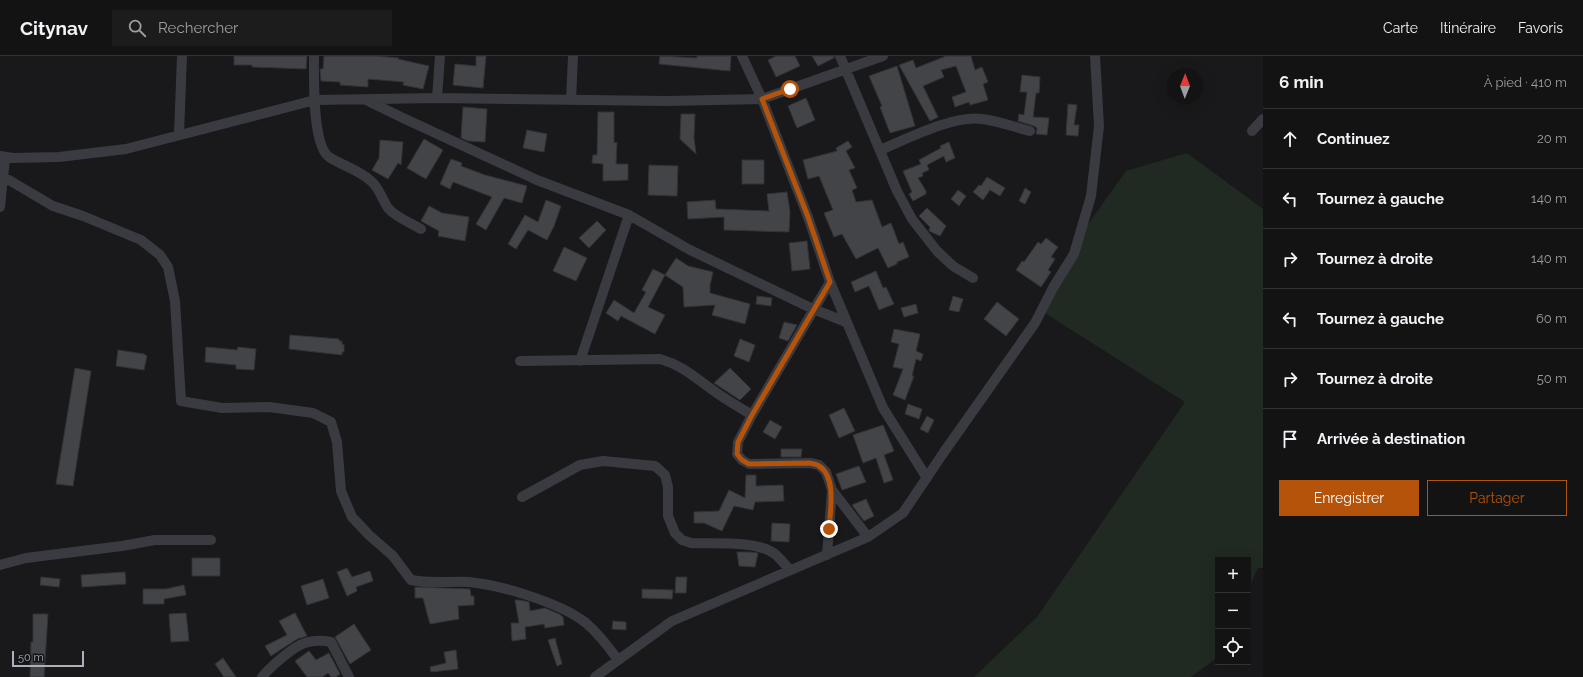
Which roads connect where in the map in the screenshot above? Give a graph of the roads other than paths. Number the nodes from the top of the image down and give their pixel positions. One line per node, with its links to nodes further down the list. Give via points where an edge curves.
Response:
1 (182, 56): 18 (street)
2 (314, 56): 13 (street)
3 (440, 56): 10 (street)
4 (572, 56): 14 (street)
5 (742, 56): 12 (street)
6 (840, 56): 9 (street)
7 (883, 56): 9 (street)
8 (1095, 56): 32 (street, via 1099,126 1091,196 1074,254 1035,323)
9 (846, 69): 12 (street); 19 (street)
10 (437, 98): 11 (street); 14 (street)
11 (364, 99): 13 (street); 23 (street, via 537,180)
12 (762, 99): 14 (street); 26 (street, via 808,217)
13 (315, 100): 18 (street); 24 (street, via 322,150 372,182 388,209)
14 (571, 100)
15 (1263, 119): 17 (street)
16 (1030, 131): 19 (street, via 982,119 961,120)
17 (1252, 131)
18 (180, 134): 20 (street, via 126,149 59,157)
19 (880, 150): 25 (street, via 896,191 912,219 937,251 953,266)
20 (2, 157): 21 (street)
21 (2, 176): 22 (street); 40 (street, via 53,206 141,240 160,255 168,267 175,301 181,401 222,408 269,407 313,413 331,422 337,442 341,491 352,517 393,556 411,580 470,582 515,591 556,606 585,622 600,636)
22 (0, 207)
23 (629, 215): 27 (street, via 690,250); 30 (street)
24 (421, 229)
25 (973, 278)
26 (830, 282): 27 (street); 28 (street)
27 (813, 309): 28 (street); 31 (street)
28 (846, 322): 32 (street, via 883,408)
29 (520, 361): 30 (street)
30 (580, 361): 31 (street, via 660,359 687,370)
31 (752, 415): 33 (street, via 738,442 737,454 742,460 749,464 819,465 826,472)
32 (927, 478): 35 (street, via 904,513)
33 (832, 490): 35 (street); 37 (street)
34 (522, 498): 39 (street, via 580,465 604,461 655,466 665,474 668,487 668,516 675,533 682,540 691,543 752,544 775,554)
35 (868, 537): 37 (street)
36 (211, 540): 38 (street, via 156,540 26,558)
37 (827, 555): 39 (street)
38 (0, 565)
39 (790, 570): 40 (street, via 672,621)
40 (618, 660): 43 (street)
41 (262, 677): 42 (street, via 267,670 300,645 320,640 331,642)
42 (349, 677)
43 (595, 677)

